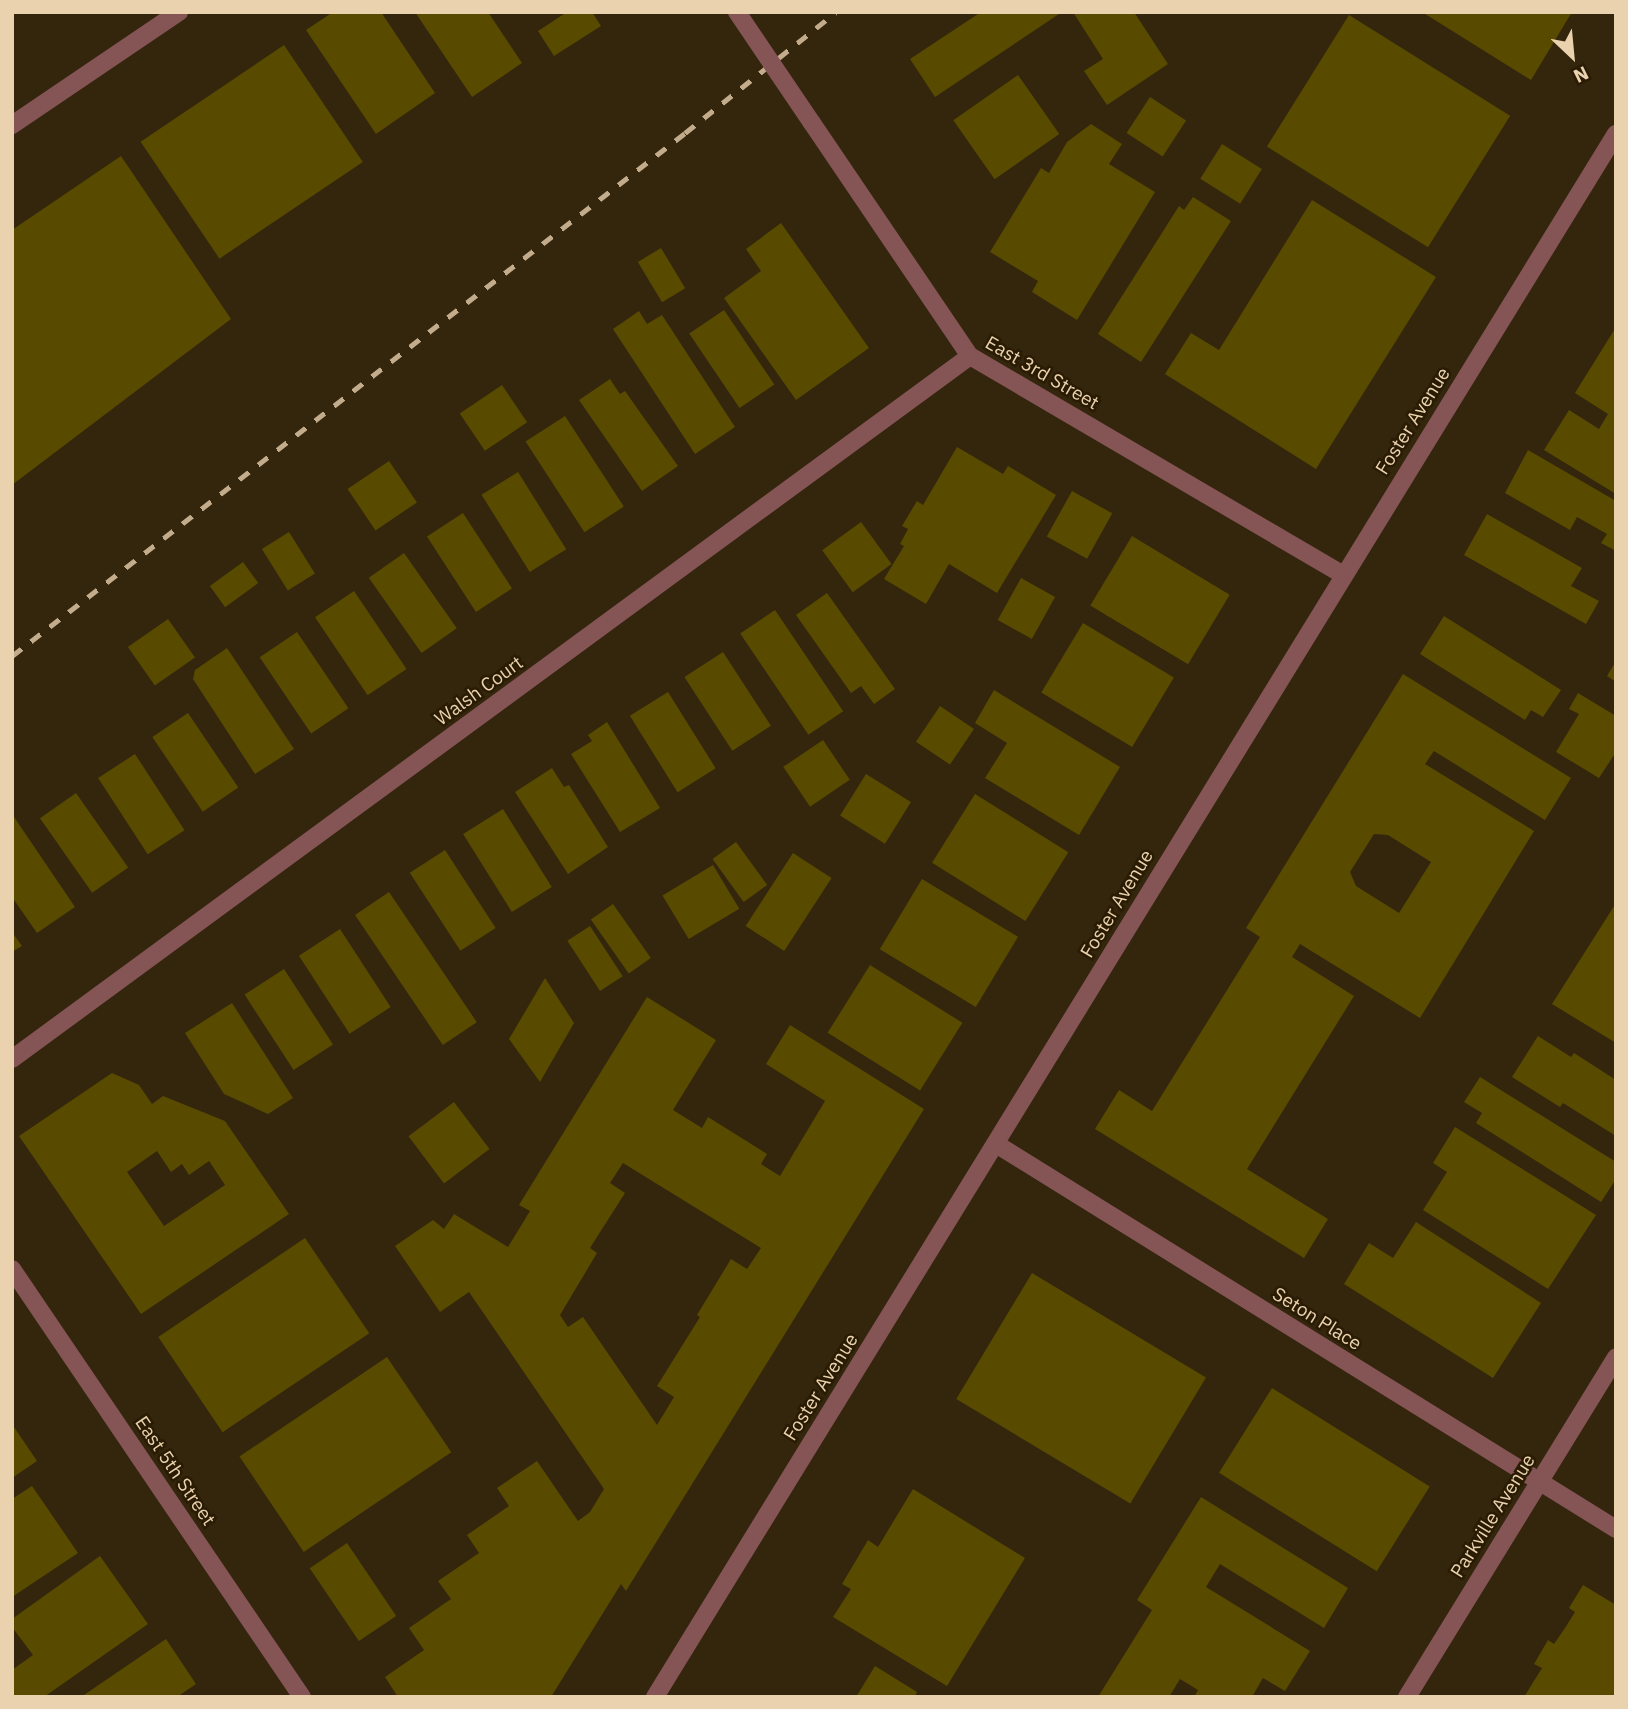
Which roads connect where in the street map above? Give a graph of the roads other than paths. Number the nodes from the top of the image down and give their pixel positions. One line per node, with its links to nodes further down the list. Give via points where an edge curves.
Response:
1 (179, 12): 3 (street)
2 (737, 12): 5 (street, East 3rd Street, bridge)
3 (15, 117)
4 (1616, 134): 6 (street, Foster Avenue)
5 (970, 356): 6 (street, East 3rd Street); 7 (street, Walsh Court)
6 (1342, 574): 8 (street, Foster Avenue)
7 (12, 1059)
8 (996, 1144): 11 (street, Seton Place); 14 (street, Foster Avenue)
9 (12, 1269): 13 (street, East 5th Street)
10 (1616, 1357): 11 (street, Parkville Avenue)
11 (1539, 1482): 12 (street, Seton Place); 15 (street, Parkville Avenue)
12 (1616, 1529)
13 (302, 1697)
14 (654, 1697)
15 (1407, 1697)

